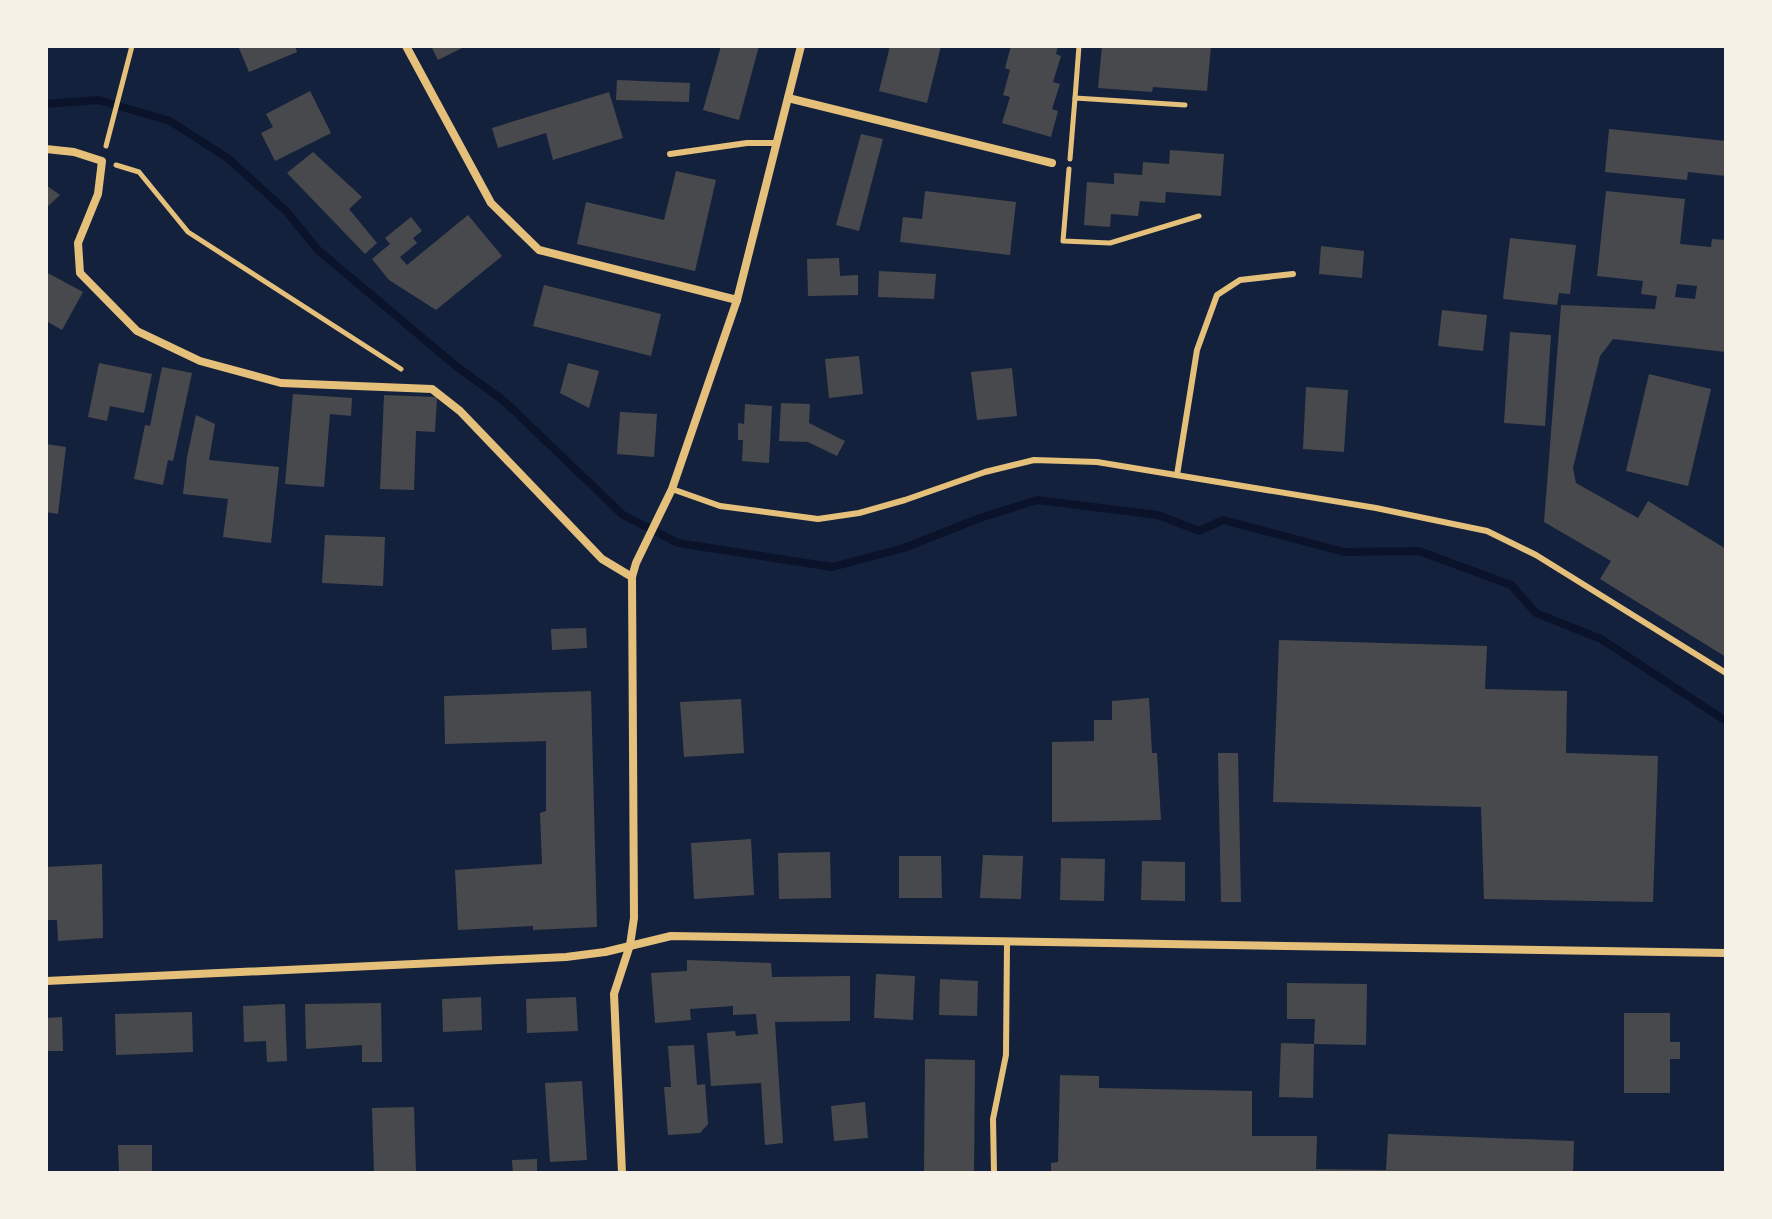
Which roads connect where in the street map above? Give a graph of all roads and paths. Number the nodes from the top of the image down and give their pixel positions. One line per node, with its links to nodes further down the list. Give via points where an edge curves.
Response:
1 (406, 46): 16 (street, via 491,203 539,250)
2 (801, 46): 5 (street)
3 (1079, 46): 6 (path)
4 (130, 47): 8 (path)
5 (788, 98): 9 (street); 13 (street)
6 (1075, 98): 7 (path); 14 (path, via 1063,241 1110,243)
7 (1185, 105)
8 (109, 137)
9 (777, 143): 11 (lane); 16 (street)
10 (46, 149): 12 (street)
11 (670, 154)
12 (102, 161): 17 (path, via 139,172 188,232); 17 (street, via 98,194 78,243 80,273 137,331 200,361 281,383)
13 (1052, 163)
14 (1199, 216)
15 (1293, 274): 18 (lane, via 1240,280 1217,295 1197,350)
16 (737, 300): 19 (street)
17 (432, 389): 20 (street, via 460,411 602,559)
18 (1177, 475): 19 (lane, via 1097,462 1034,460 859,513 818,519 720,506); 21 (lane, via 1487,531 1536,555)
19 (672, 489): 20 (street)
20 (632, 577): 23 (street)
21 (1726, 673)
22 (1007, 943): 23 (street, via 671,936); 24 (street); 27 (lane, via 1006,1055 993,1119)
23 (630, 945): 25 (street, via 566,957); 26 (street, via 614,994)
24 (1726, 953)
25 (46, 981)
26 (622, 1173)
27 (994, 1173)

